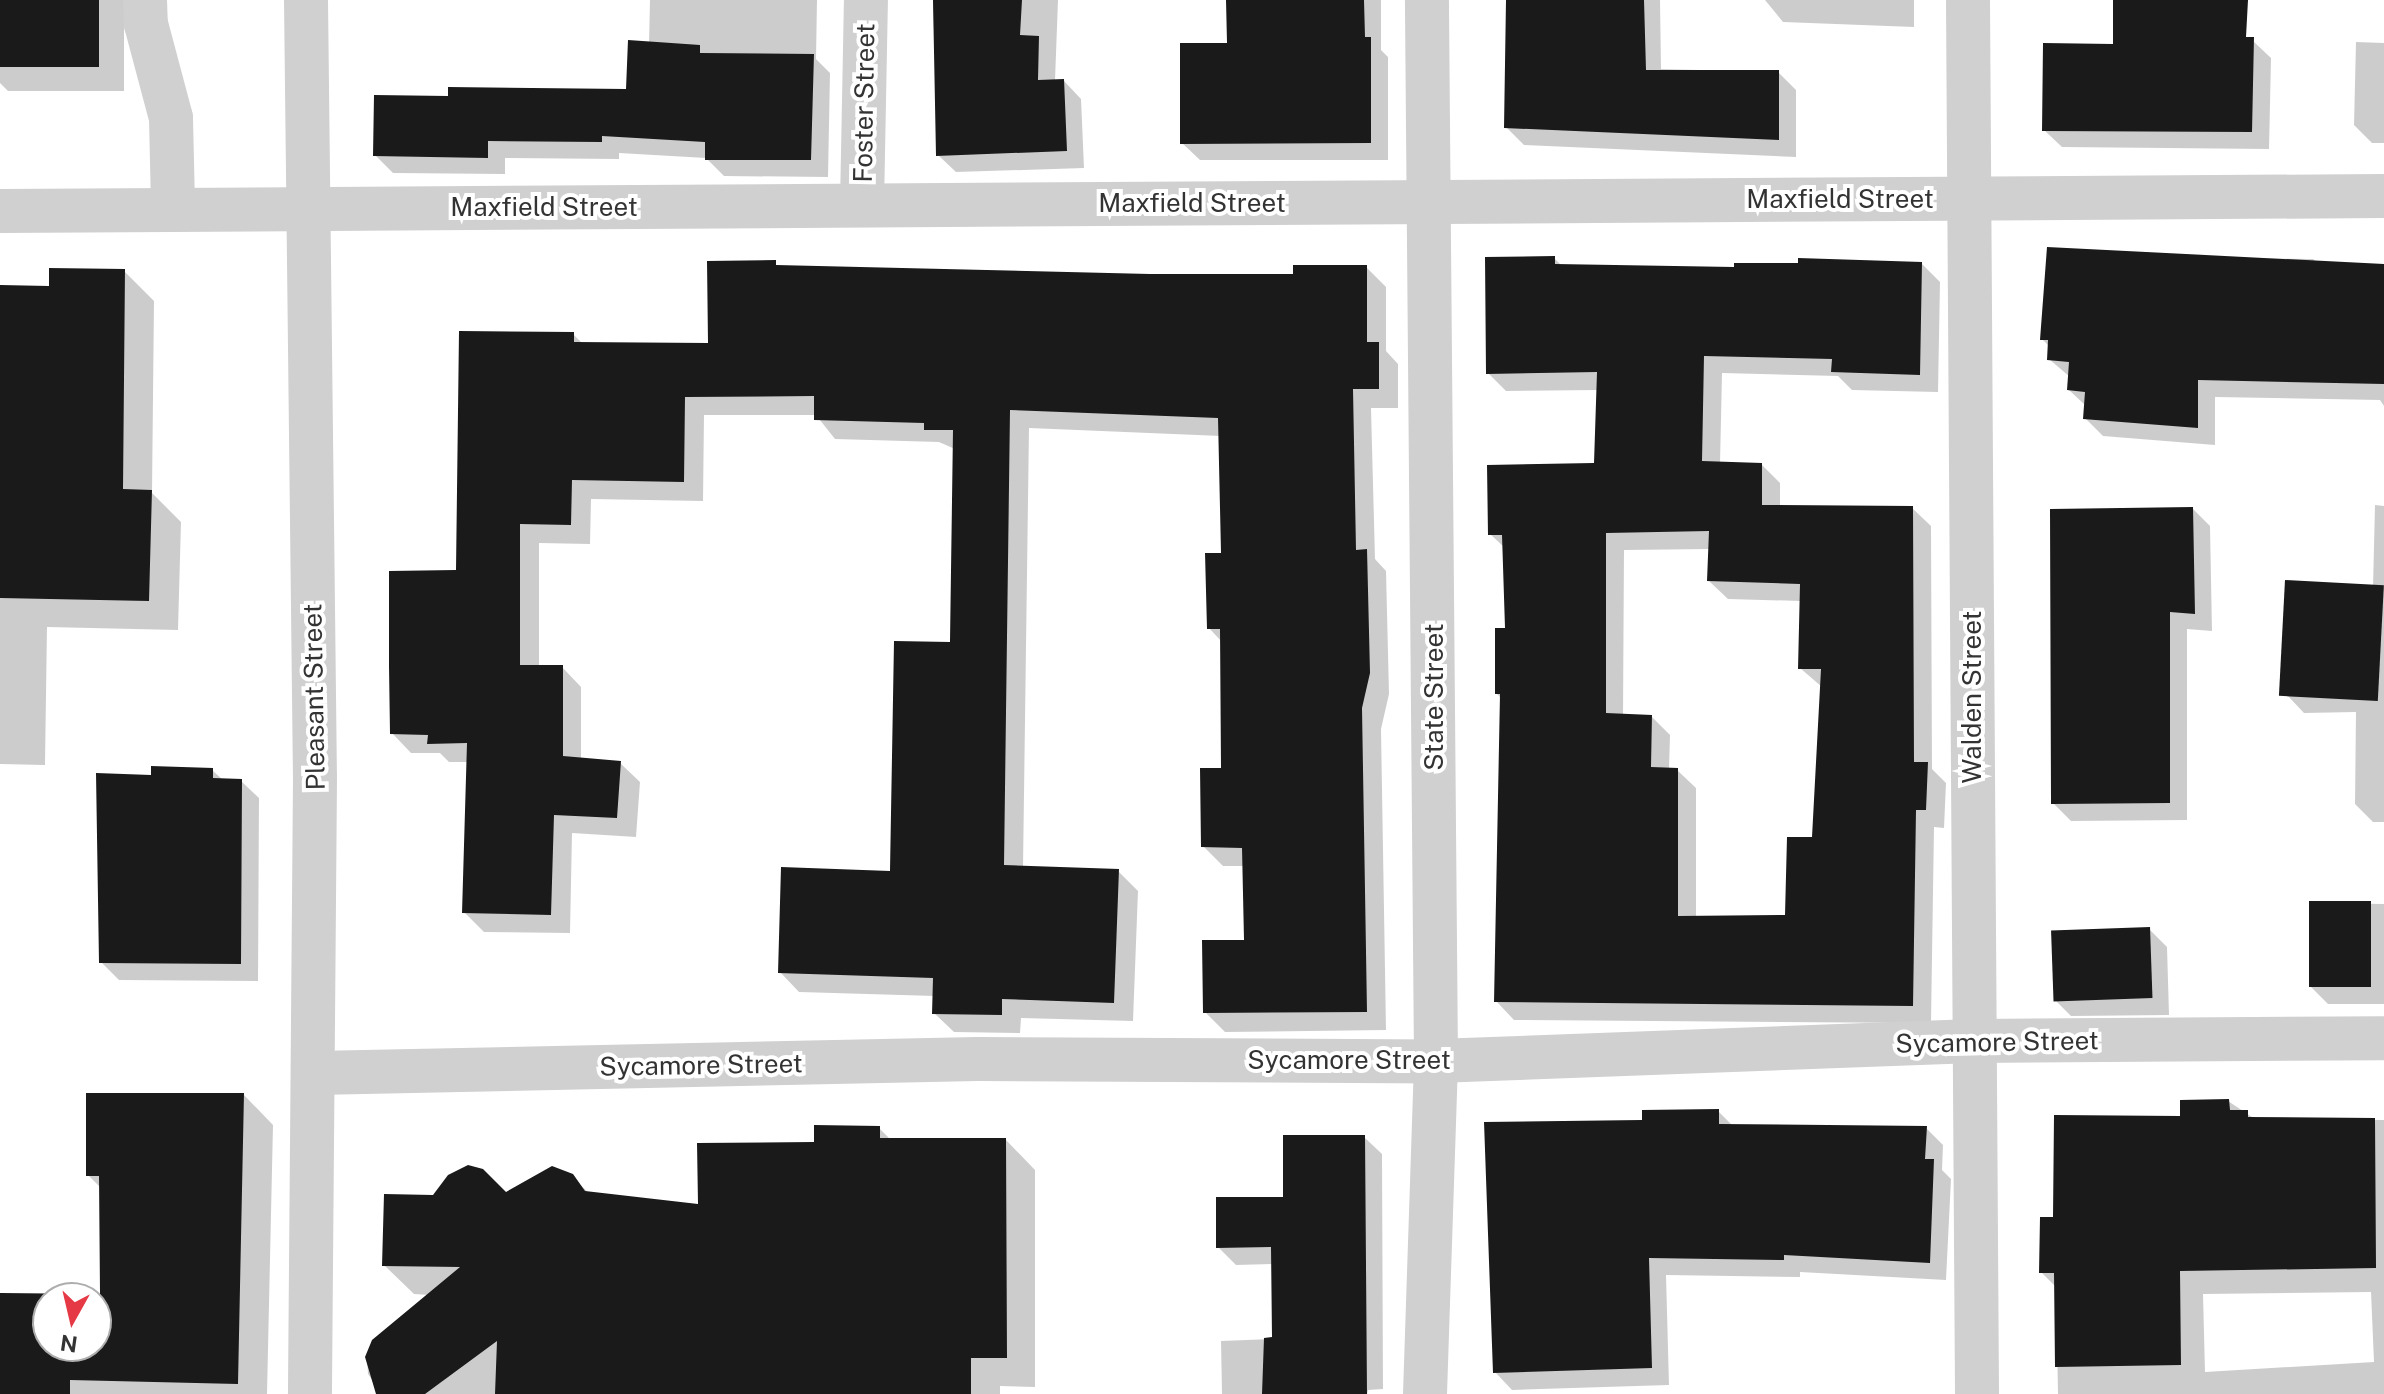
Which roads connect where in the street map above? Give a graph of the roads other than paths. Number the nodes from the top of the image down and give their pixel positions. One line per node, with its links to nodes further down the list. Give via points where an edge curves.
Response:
1 (145, 0): 11 (street, via 146,24 171,118)
2 (306, 0): 10 (street, Pleasant Street)
3 (866, 0): 9 (street, Foster Street)
4 (1427, 0): 8 (street, State Street)
5 (1968, 0): 7 (street, Walden Street)
6 (2384, 196): 7 (street, Maxfield Street)
7 (1973, 198): 8 (street, Maxfield Street); 14 (street, Walden Street)
8 (1430, 201): 9 (street, Maxfield Street); 15 (street, State Street)
9 (862, 205): 10 (street, Maxfield Street)
10 (309, 208): 11 (street, Maxfield Street); 16 (street, Pleasant Street)
11 (173, 209): 12 (street, Maxfield Street)
12 (0, 211)
13 (2384, 1038): 14 (street, Sycamore Street)
14 (1974, 1041): 15 (street, Sycamore Street); 19 (street, Walden Street)
15 (1436, 1061): 16 (street, Sycamore Street, via 978,1059); 18 (street, State Street)
16 (315, 1073): 17 (street, Pleasant Street)
17 (310, 1394)
18 (1425, 1394)
19 (1977, 1394)

